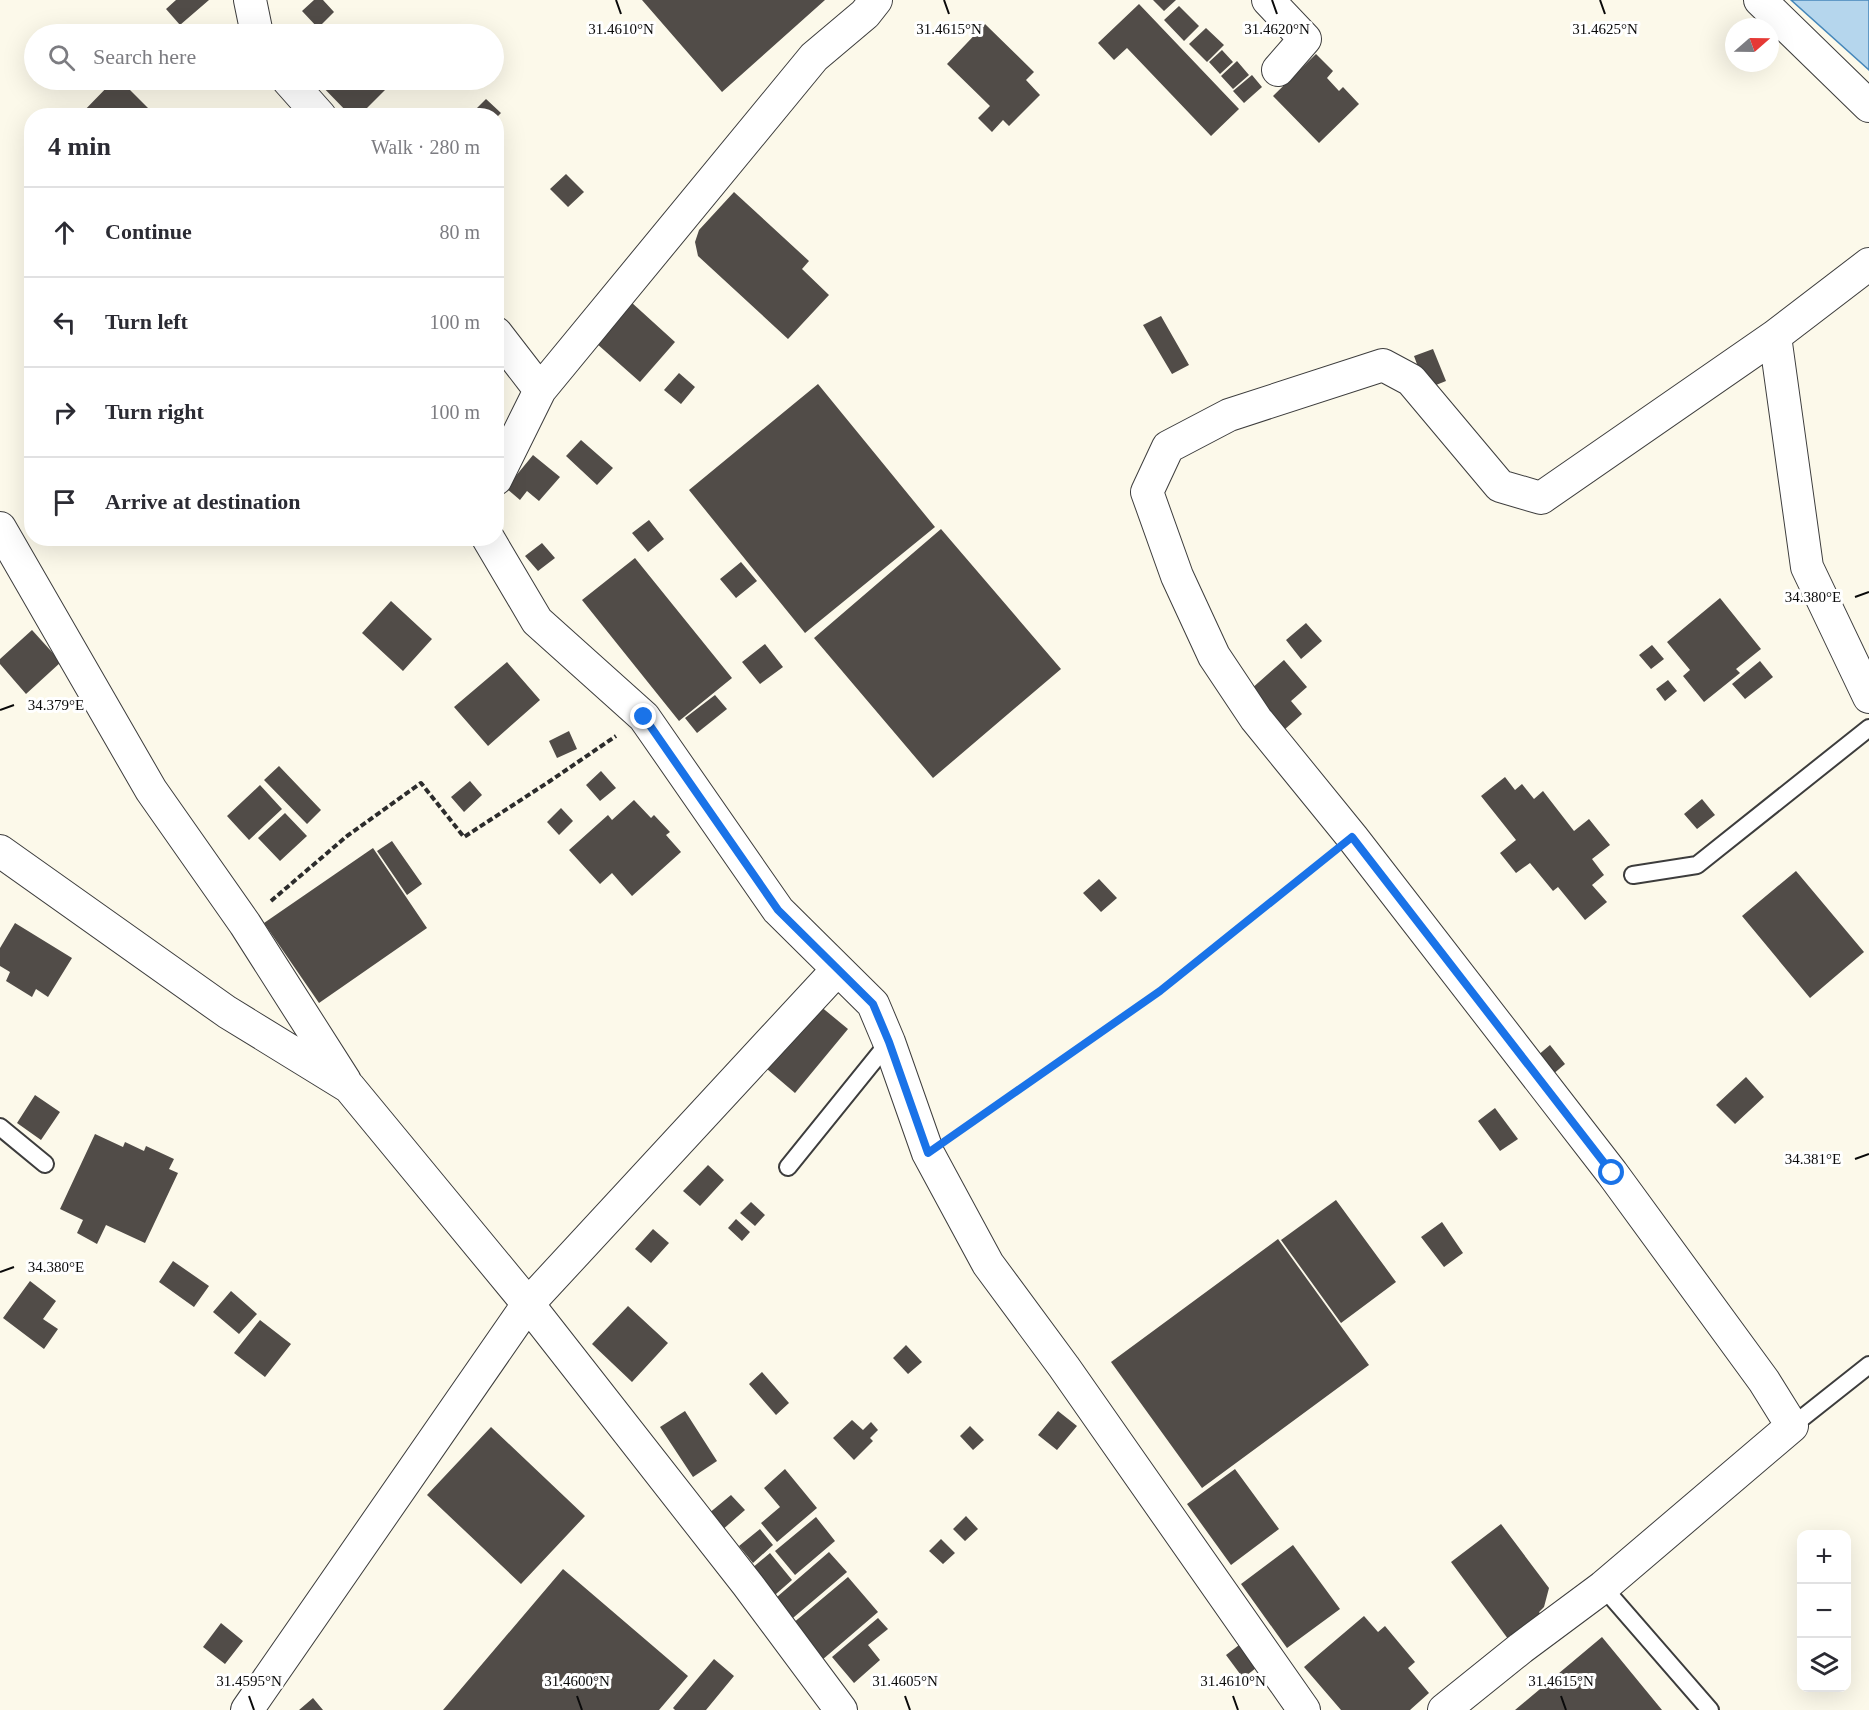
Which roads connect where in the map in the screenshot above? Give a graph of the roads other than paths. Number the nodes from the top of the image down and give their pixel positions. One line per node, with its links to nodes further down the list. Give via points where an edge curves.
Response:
1 (250, 0): 5 (street)
2 (876, 0): 13 (street, via 814,57)
3 (1268, 0): 6 (street, via 1305,39)
4 (1760, 0): 8 (street)
5 (255, 24)
6 (1278, 70)
7 (297, 90): 9 (street)
8 (1865, 95)
9 (313, 108)
10 (1869, 264): 11 (street)
11 (1775, 336): 17 (street, via 1807,567); 29 (street, via 1541,498 1500,486 1411,380 1383,365 1229,415 1168,447 1147,492 1177,576 1214,656 1256,718 1612,1173 1764,1381)
12 (504, 343): 13 (street)
13 (540, 390): 14 (street)
14 (504, 463)
15 (0, 528): 23 (street, via 151,790 245,924)
16 (493, 546): 21 (street, via 537,621 644,717 778,910)
17 (1869, 697)
18 (1869, 728): 20 (lane, via 1697,865)
19 (2, 859): 23 (street, via 227,1012)
20 (1633, 875)
21 (837, 969): 22 (street, via 873,1004); 27 (street)
22 (889, 1042): 26 (lane); 31 (street, via 928,1153 988,1264 1064,1367)
23 (348, 1087): 27 (street)
24 (0, 1127): 25 (lane)
25 (45, 1164)
26 (788, 1167)
27 (528, 1304): 32 (street); 33 (street)
28 (1869, 1365): 29 (lane)
29 (1792, 1426): 30 (street)
30 (1603, 1587): 34 (street); 35 (lane)
31 (1293, 1704)
32 (247, 1710)
33 (841, 1710)
34 (1444, 1710)
35 (1710, 1710)

